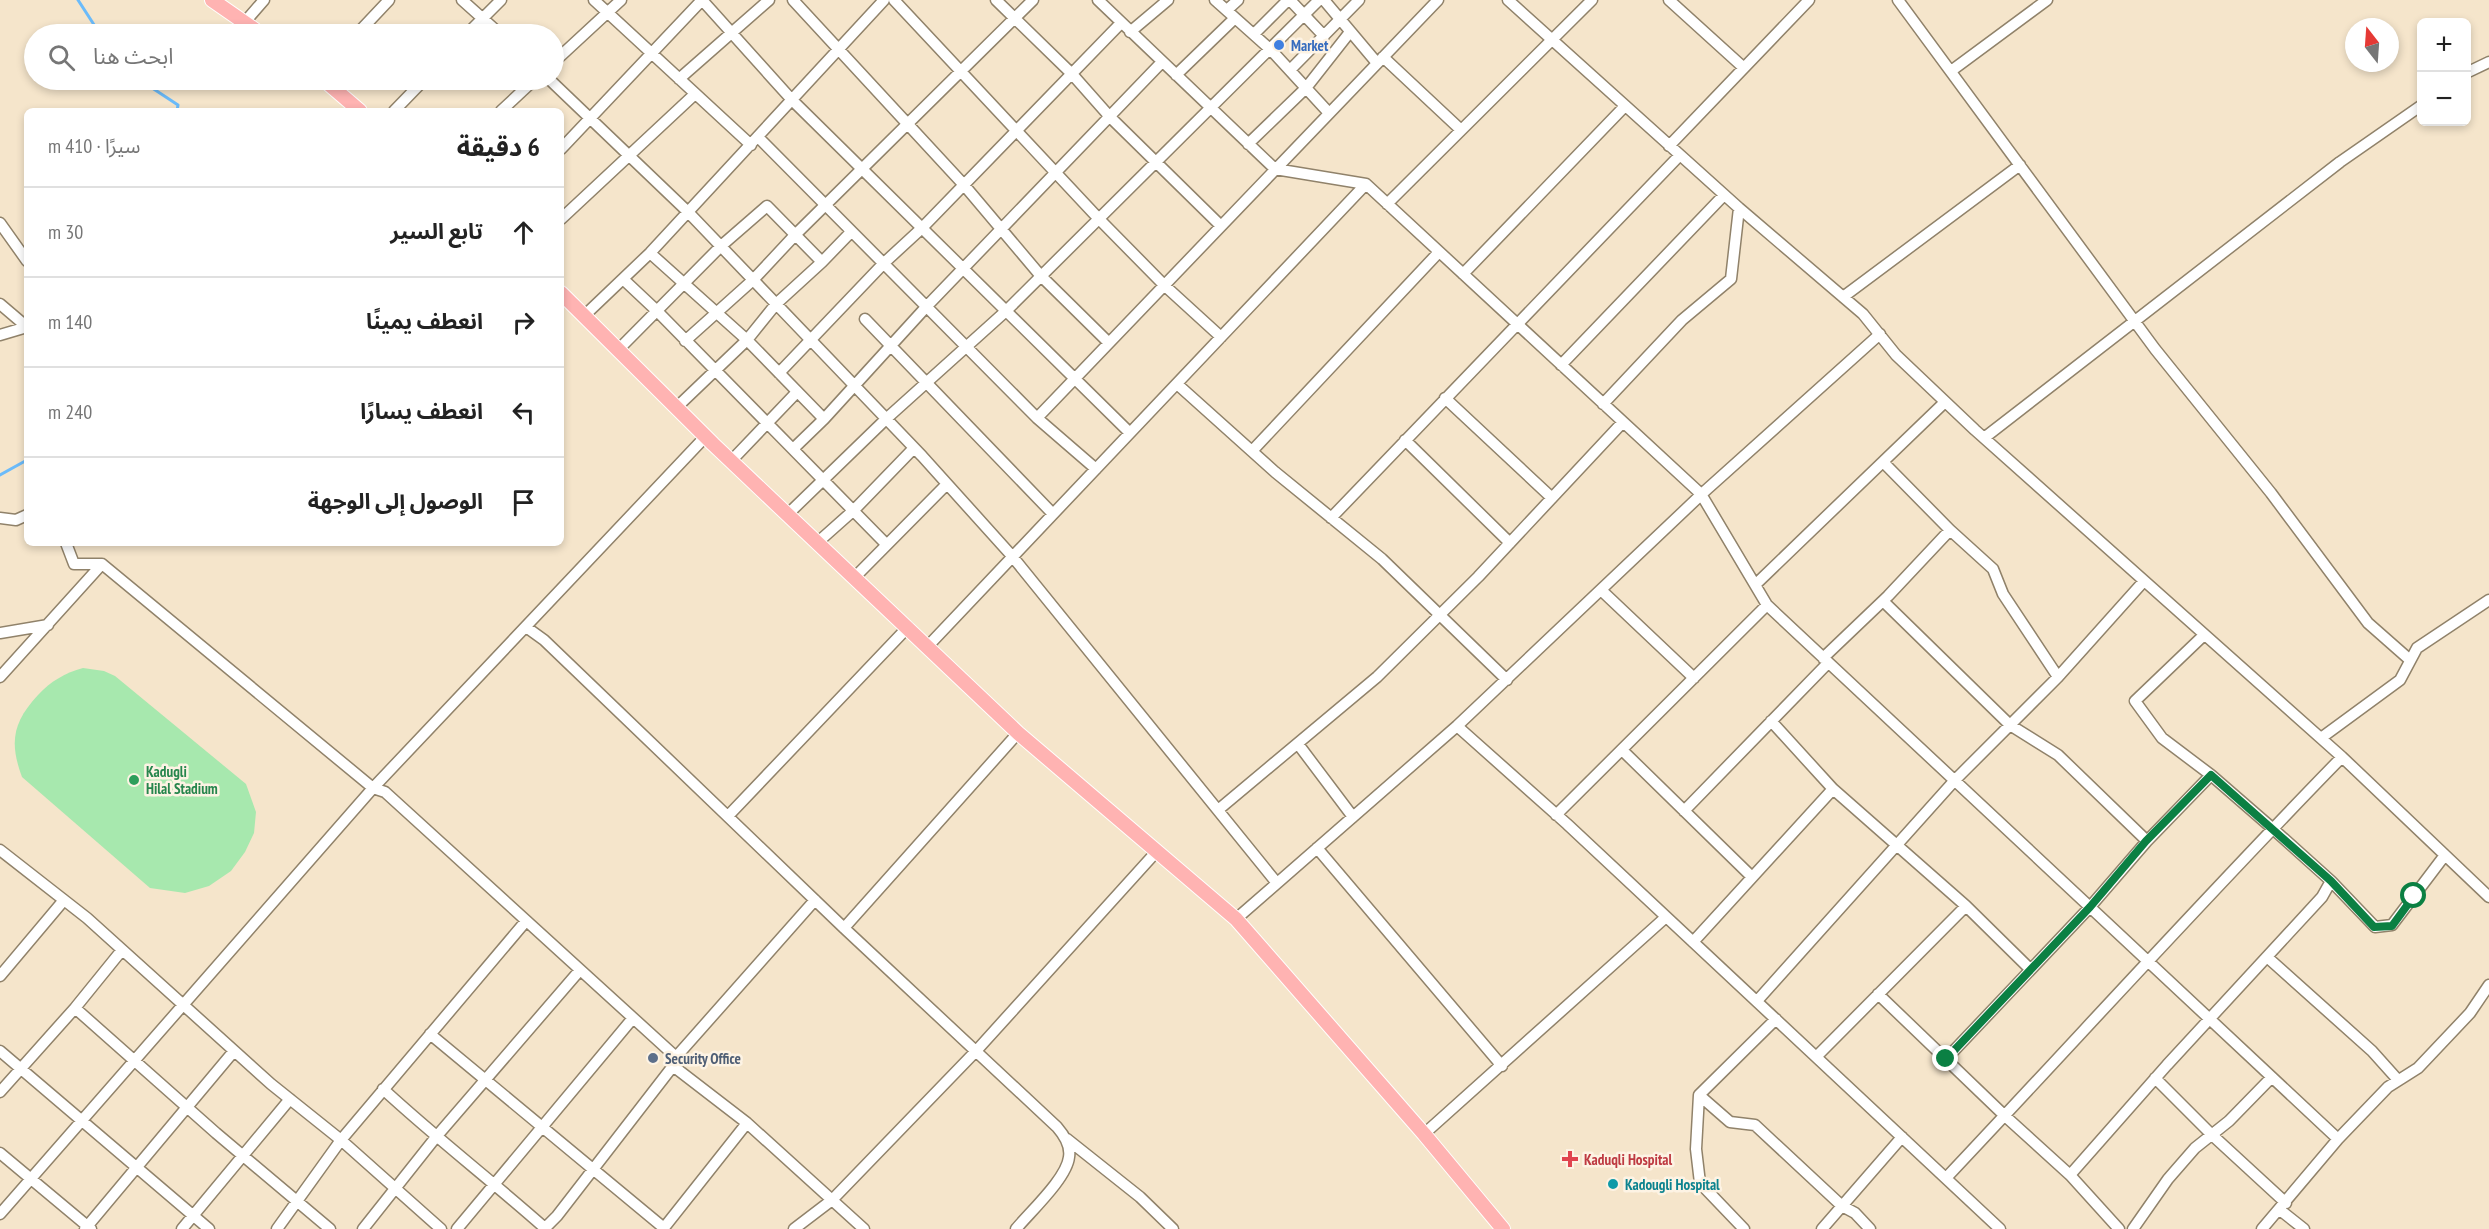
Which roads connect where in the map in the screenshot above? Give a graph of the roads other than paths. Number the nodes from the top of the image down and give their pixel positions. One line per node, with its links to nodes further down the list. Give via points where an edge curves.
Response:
1 (212, 0): 36 (main road)
2 (264, 0): 36 (street)
3 (389, 0): 39 (street)
4 (462, 0): 33 (street)
5 (501, 0): 33 (street)
6 (594, 0): 30 (street)
7 (621, 0): 30 (street)
8 (702, 0): 42 (street); 51 (street)
9 (769, 0): 42 (street)
10 (793, 0): 48 (street)
11 (894, 0): 58 (street)
12 (996, 0): 34 (street)
13 (1033, 0): 34 (street)
14 (1168, 0): 43 (street)
15 (1215, 0): 31 (street)
16 (1238, 0): 31 (street)
17 (1289, 0): 32 (street); 45 (street)
18 (1319, 0): 32 (street)
19 (1324, 0): 35 (street)
20 (1359, 0): 35 (street)
21 (1438, 0): 52 (street)
22 (1508, 0): 47 (street)
23 (1592, 0): 47 (street)
24 (1669, 0): 55 (street)
25 (1809, 0): 55 (street)
26 (1898, 0): 57 (street)
27 (2047, 0): 57 (street)
28 (882, 1): 48 (street)
29 (1100, 1): 37 (street)
30 (607, 13): 50 (street); 51 (street)
31 (1231, 14): 45 (street); 61 (street)
32 (1305, 15): 46 (street); 49 (street)
33 (483, 19): 40 (street); 41 (street)
34 (1014, 19): 58 (street); 60 (street)
35 (1341, 19): 44 (street); 46 (street)
36 (244, 22): 38 (main road)
37 (1121, 23): 43 (street); 60 (street)
38 (247, 24)
39 (366, 24)
40 (478, 24)
41 (489, 24)
42 (731, 32): 62 (street); 69 (street)
43 (1130, 32): 53 (street)
44 (1350, 32): 52 (street); 63 (street)
45 (1254, 34): 49 (street)
46 (1324, 36): 56 (street)
47 (1552, 39): 70 (street); 81 (street)
48 (838, 49): 69 (street); 79 (street)
49 (1271, 50): 56 (street); 74 (street)
50 (564, 53)
51 (652, 54): 62 (street); 78 (street)
52 (1380, 60): 76 (street); 81 (street)
53 (1162, 62): 61 (street); 77 (street)
54 (2489, 62): 59 (street)
55 (1744, 68): 85 (street)
56 (1290, 70): 63 (street)
57 (1951, 71): 89 (street)
58 (960, 72): 79 (street); 80 (street)
59 (2468, 72)
60 (1072, 74): 77 (street); 80 (street)
61 (1176, 75): 74 (street)
62 (679, 79): 68 (street)
63 (1306, 88): 76 (street); 83 (street)
64 (336, 90): 71 (main road)
65 (414, 90): 72 (street)
66 (523, 90): 73 (street)
67 (561, 90): 78 (street)
68 (695, 94): 82 (street); 86 (street)
69 (792, 100): 82 (street); 90 (street)
70 (1625, 106): 85 (street); 115 (street)
71 (357, 108)
72 (397, 108)
73 (504, 108)
74 (1210, 108): 83 (street); 88 (street)
75 (2417, 108): 131 (street, via 2340,162)
76 (1329, 113): 91 (street)
77 (1110, 117): 88 (street); 92 (street)
78 (591, 118): 84 (street); 86 (street)
79 (908, 123): 90 (street); 94 (street)
80 (1017, 130): 92 (street); 94 (street)
81 (1461, 130): 96 (street)
82 (754, 141): 97 (street); 99 (street)
83 (1248, 144): 91 (street)
84 (564, 146)
85 (1669, 146): 87 (street)
86 (629, 155): 99 (street); 100 (street)
87 (1680, 155): 95 (street); 132 (street)
88 (1155, 163): 101 (street); 103 (street)
89 (2020, 165): 122 (street); 131 (street)
90 (862, 169): 97 (street); 104 (street)
91 (1275, 169): 93 (street); 103 (street)
92 (1056, 174): 101 (street); 105 (street)
93 (1366, 184): 96 (street); 137 (street)
94 (964, 185): 104 (street); 105 (street)
95 (1724, 195): 98 (street); 145 (street)
96 (1387, 204): 109 (street)
97 (826, 206): 106 (street); 107 (street)
98 (1739, 208): 122 (street); 155 (street, via 1731,279 1682,320)
99 (688, 212): 108 (street); 110 (street)
100 (564, 216)
101 (1099, 219): 116 (street); 120 (street)
102 (0, 223): 111 (street)
103 (1221, 226): 120 (street)
104 (922, 228): 113 (street); 114 (street)
105 (1002, 230): 114 (street); 116 (street)
106 (851, 232): 112 (street); 113 (street)
107 (796, 234): 108 (street, via 767,206); 112 (street); 118 (street)
108 (721, 246): 118 (street); 119 (street)
109 (1439, 252): 115 (street); 168 (street)
110 (650, 253): 117 (street); 119 (street)
111 (24, 257)
112 (822, 262): 124 (street)
113 (884, 263): 125 (street); 140 (street)
114 (964, 270): 125 (street); 127 (street)
115 (1463, 274): 132 (street)
116 (1040, 275): 127 (street); 141 (street)
117 (623, 279): 126 (street); 129 (street)
118 (753, 280): 124 (street); 128 (street)
119 (683, 283): 126 (street); 128 (street)
120 (1164, 285): 137 (street); 141 (street)
121 (564, 296): 129 (main road)
122 (1843, 297): 135 (street)
123 (0, 304): 133 (street)
124 (776, 304): 138 (street); 140 (street)
125 (927, 306): 142 (street); 143 (street)
126 (657, 311): 139 (street); 144 (street)
127 (1006, 311): 143 (street); 148 (street)
128 (718, 313): 138 (street); 139 (street)
129 (585, 315): 144 (main road)
130 (865, 319): 142 (street)
131 (2135, 322): 164 (street); 204 (street, via 2368,623)
132 (1516, 323): 145 (street); 153 (street)
133 (24, 324)
134 (24, 328): 136 (street)
135 (1880, 334): 154 (street); 174 (street)
136 (0, 335)
137 (1221, 337): 150 (street)
138 (747, 340): 146 (street); 147 (street)
139 (685, 341): 146 (street)
140 (812, 341): 147 (street); 151 (street)
141 (1109, 343): 148 (street)
142 (892, 346): 149 (street); 151 (street)
143 (967, 346): 149 (street); 157 (street)
144 (619, 349): 156 (main road)
145 (1561, 365): 155 (street)
146 (714, 370): 156 (street); 161 (street)
147 (779, 373): 152 (street)
148 (1075, 378): 157 (street); 162 (street)
149 (927, 384): 159 (street); 178 (street)
150 (1177, 384): 162 (street); 168 (street)
151 (855, 386): 158 (street); 159 (street)
152 (797, 392): 158 (street); 161 (street)
153 (1445, 398): 165 (street); 175 (street)
154 (1945, 402): 164 (street); 170 (street)
155 (1604, 404): 160 (street)
156 (677, 407): 163 (main road)
157 (1037, 418): 171 (street)
158 (824, 419): 167 (street)
159 (886, 419): 166 (street); 172 (street)
160 (1623, 422): 174 (street); 175 (street)
161 (767, 424): 167 (street); 169 (street)
162 (1130, 433): 171 (street)
163 (706, 436): 169 (main road); 198 (street)
164 (1984, 438): 190 (street)
165 (1405, 440): 181 (street); 184 (street)
166 (914, 448): 173 (street); 176 (street)
167 (793, 449): 172 (street)
168 (1252, 452): 181 (street)
169 (732, 460): 177 (main road)
170 (1884, 463): 182 (street); 191 (street)
171 (1096, 469): 178 (street)
172 (825, 480): 176 (street); 177 (street)
173 (946, 484): 185 (street); 187 (street)
174 (1701, 494): 191 (street); 192 (street)
175 (1552, 498): 184 (street)
176 (854, 510): 183 (street); 185 (street)
177 (788, 514): 183 (main road)
178 (1053, 514): 187 (street)
179 (24, 516): 180 (street, via 16,520)
180 (0, 518)
181 (1331, 518): 196 (street, via 1382,559)
182 (1950, 530): 194 (street); 206 (street, via 1993,569 2003,594)
183 (818, 542): 189 (main road)
184 (1510, 543): 196 (street)
185 (886, 544): 189 (street)
186 (67, 546): 188 (street, via 74,564)
187 (1012, 556): 202 (street); 221 (street)
188 (102, 564): 197 (street); 219 (street)
189 (855, 577): 199 (main road)
190 (2144, 581): 201 (street); 206 (street)
191 (1755, 585): 195 (street)
192 (1601, 590): 207 (street); 208 (street)
193 (2489, 600): 204 (street, via 2417,648)
194 (1883, 601): 203 (street); 210 (street)
195 (1767, 605): 203 (street); 207 (street)
196 (1438, 614): 208 (street); 214 (street, via 1377,677)
197 (48, 625): 200 (street); 205 (street)
198 (526, 627): 219 (street); 224 (street)
199 (908, 627): 202 (main road); 224 (street)
200 (0, 633)
201 (2204, 635): 213 (street); 217 (street, via 2135,701 2162,738)
202 (928, 646): 212 (main road)
203 (1826, 660): 209 (street); 218 (street)
204 (2410, 660): 213 (street, via 2400,681)
205 (0, 677)
206 (2058, 677): 210 (street)
207 (1694, 678): 215 (street)
208 (1507, 680): 211 (street)
209 (1772, 721): 220 (street); 222 (street)
210 (2010, 725): 218 (street); 227 (street, via 2058,754)
211 (1457, 726): 223 (street); 225 (street)
212 (1018, 733): 231 (main road); 244 (street)
213 (2321, 738): 216 (street)
214 (1298, 744): 221 (street); 225 (street)
215 (1622, 750): 222 (street); 223 (street)
216 (2342, 757): 226 (street); 232 (street)
217 (2211, 775): 226 (street); 227 (street)
218 (1955, 780): 228 (street); 240 (street)
219 (373, 788): 243 (street, via 385,792); 255 (street)
220 (1833, 789): 228 (street); 233 (street)
221 (1218, 810): 235 (street)
222 (1684, 811): 233 (street)
223 (1556, 815): 241 (street)
224 (728, 816): 238 (street)
225 (1353, 817): 229 (street)
226 (2272, 828): 234 (street); 248 (street)
227 (2146, 841): 240 (street)
228 (1895, 846): 239 (street); 254 (street)
229 (1317, 848): 235 (street); 268 (street)
230 (0, 851): 237 (street)
231 (1157, 851): 242 (main road); 261 (street)
232 (2445, 855): 234 (street, via 2392,926 2374,927); 236 (street)
233 (1752, 877): 245 (street)
234 (2331, 881): 247 (street, via 2322,897)
235 (1276, 882): 242 (street)
236 (2489, 897)
237 (64, 900): 246 (street); 251 (street)
238 (815, 900): 244 (street); 267 (street)
239 (1966, 906): 249 (street); 253 (street)
240 (2090, 907): 248 (street); 249 (street)
241 (1666, 917): 245 (street); 268 (street)
242 (1236, 919): 283 (main road)
243 (526, 921): 250 (street); 260 (street)
244 (844, 928): 261 (street)
245 (1693, 942): 254 (street)
246 (122, 950): 255 (street); 256 (street)
247 (2267, 957): 259 (street); 273 (street, via 2372,1051)
248 (2149, 962): 259 (street); 279 (street)
249 (2029, 968): 265 (street)
250 (580, 970): 257 (street); 272 (street)
251 (0, 976)
252 (2489, 985): 273 (street, via 2470,1013 2418,1068)
253 (1878, 994): 264 (street); 265 (street)
254 (1757, 1001): 258 (street)
255 (184, 1005): 263 (street); 266 (street)
256 (75, 1008): 266 (street); 269 (street)
257 (633, 1018): 267 (street); 282 (street)
258 (1776, 1019): 264 (street); 276 (street)
259 (2210, 1019): 270 (street); 271 (street)
260 (430, 1034): 272 (street); 274 (street)
261 (977, 1050): 287 (street); 299 (street)
262 (0, 1051): 269 (street)
263 (234, 1051): 277 (street); 278 (street)
264 (1816, 1057): 286 (street)
265 (1946, 1059): 279 (street)
266 (135, 1061): 278 (street); 280 (street)
267 (674, 1062): 281 (street); 293 (street)
268 (1502, 1066): 283 (street)
269 (21, 1068): 275 (street); 280 (street)
270 (2155, 1078): 284 (street); 294 (street)
271 (2271, 1078): 284 (street); 288 (street)
272 (486, 1080): 282 (street); 285 (street)
273 (2398, 1080): 288 (street)
274 (383, 1089): 285 (street); 289 (street)
275 (0, 1092)
276 (1699, 1095): 301 (street, via 1730,1122 1755,1125); 320 (street, via 1696,1149 1700,1183)
277 (290, 1099): 289 (street); 291 (street)
278 (187, 1107): 291 (street); 292 (street)
279 (2005, 1116): 294 (street); 295 (street)
280 (82, 1122): 292 (street); 296 (street)
281 (747, 1123): 299 (street); 314 (street)
282 (542, 1126): 293 (street); 297 (street)
283 (1424, 1134): 319 (main road)
284 (2211, 1134): 302 (street); 325 (street, via 2168,1179)
285 (436, 1137): 297 (street); 298 (street)
286 (1902, 1137): 295 (street); 301 (street)
287 (1067, 1139): 317 (street, via 1070,1157 1060,1177); 318 (street, via 1140,1197)
288 (2338, 1139): 302 (street)
289 (340, 1140): 298 (street); 300 (street)
290 (0, 1153): 296 (street)
291 (242, 1155): 300 (street); 304 (street)
292 (138, 1167): 304 (street); 305 (street)
293 (592, 1170): 313 (street); 314 (street)
294 (2070, 1175): 324 (street)
295 (1946, 1178): 323 (street)
296 (32, 1179): 303 (street); 305 (street)
297 (495, 1183): 312 (street); 313 (street)
298 (396, 1189): 310 (street); 311 (street)
299 (832, 1200): 315 (street); 316 (street)
300 (296, 1202): 308 (street); 309 (street)
301 (1842, 1206): 321 (street); 322 (street)
302 (2283, 1207): 326 (street); 327 (street)
303 (0, 1214)
304 (194, 1215): 306 (street); 307 (street)
305 (88, 1228)
306 (182, 1229)
307 (209, 1229)
308 (277, 1229)
309 (330, 1229)
310 (363, 1229)
311 (441, 1229)
312 (457, 1229)
313 (545, 1229)
314 (663, 1229)
315 (794, 1229)
316 (864, 1229)
317 (1016, 1229)
318 (1173, 1229)
319 (1503, 1229)
320 (1744, 1229)
321 (1822, 1229)
322 (1870, 1229)
323 (2000, 1229)
324 (2119, 1229)
325 (2133, 1229)
326 (2262, 1229)
327 (2304, 1229)

